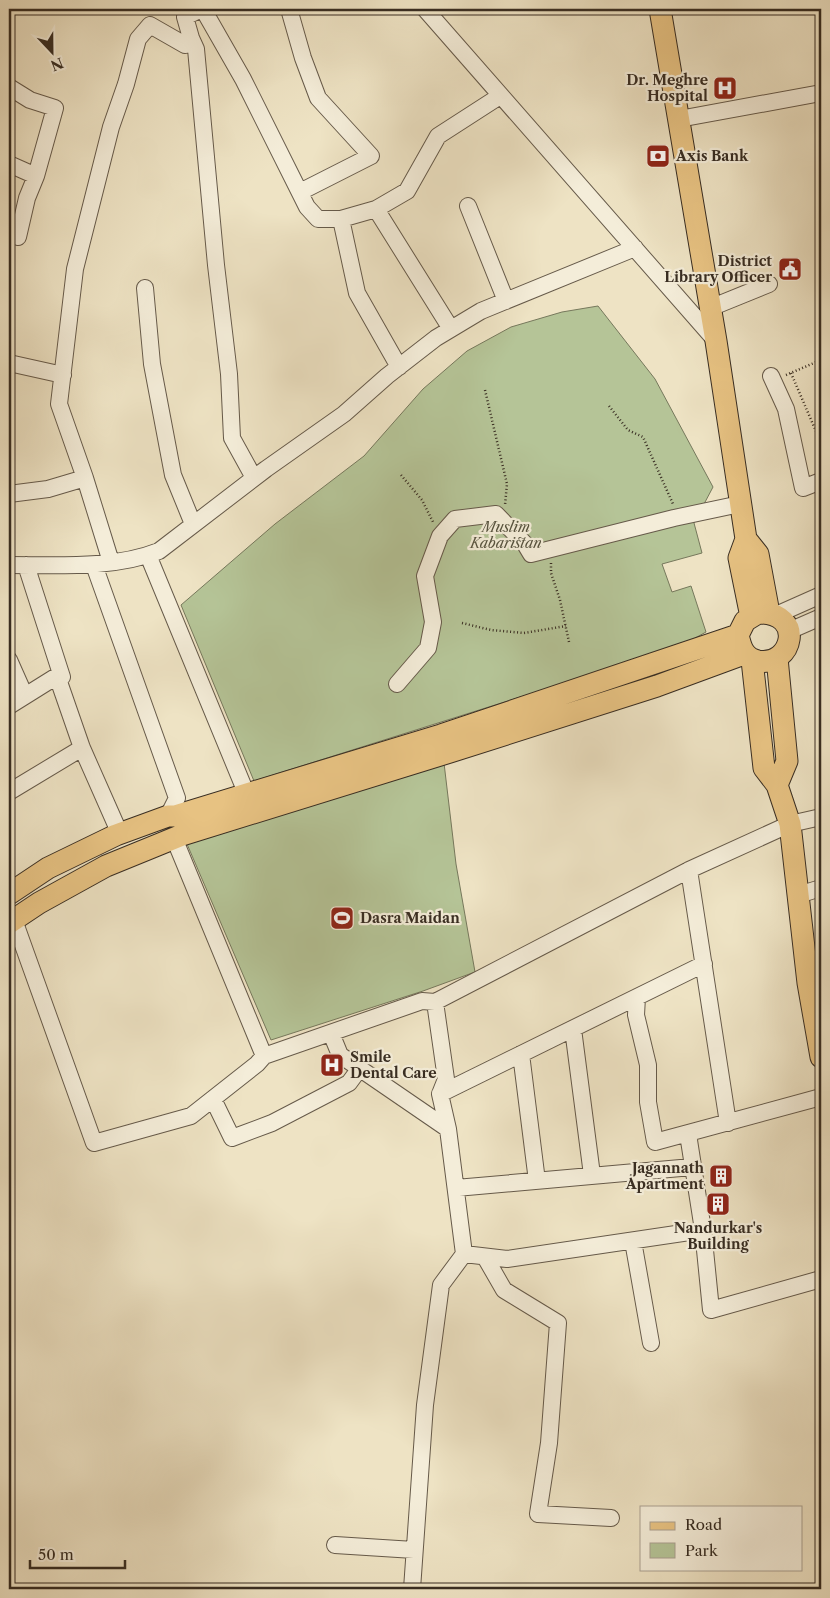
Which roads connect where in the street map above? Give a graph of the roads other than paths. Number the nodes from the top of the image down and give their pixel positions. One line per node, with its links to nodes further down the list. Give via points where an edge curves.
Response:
1 (202, 9): 5 (street, via 185,17); 12 (street, via 243,79)
2 (290, 9): 12 (street, via 318,98 371,156)
3 (425, 9): 8 (street)
4 (660, 9): 9 (main road)
5 (191, 38): 26 (street, via 185,45 150,25 138,39 111,127 75,269); 29 (street, via 196,49 204,123 229,374 232,438)
6 (9, 87): 11 (street, via 30,100 55,108)
7 (821, 93): 9 (street)
8 (500, 96): 14 (street, via 438,136 407,191); 17 (street)
9 (679, 119): 21 (main road)
10 (9, 164): 11 (street)
11 (36, 176): 16 (street)
12 (300, 192): 15 (street, via 318,219)
13 (468, 206): 20 (street)
14 (376, 209): 15 (street); 22 (street)
15 (341, 219): 25 (street, via 356,293)
16 (18, 237)
17 (634, 248): 20 (street); 23 (street)
18 (769, 284): 21 (street)
19 (145, 288): 33 (street, via 152,364 173,475)
20 (506, 301): 22 (street)
21 (710, 308): 23 (main road)
22 (451, 329): 25 (street)
23 (716, 341): 32 (main road)
24 (9, 362): 26 (street)
25 (399, 367): 29 (street, via 344,414)
26 (62, 375): 28 (street, via 59,404)
27 (772, 378): 30 (street, via 786,409 803,488)
28 (85, 478): 31 (street, via 48,489); 35 (street)
29 (254, 478): 33 (street)
30 (821, 481)
31 (9, 494)
32 (740, 504): 40 (main road, via 746,539 758,554); 47 (street, via 531,554 496,514 455,519 440,536 425,576 433,622 428,648)
33 (193, 524): 34 (street, via 159,551)
34 (148, 555): 35 (street); 54 (street)
35 (111, 562): 38 (street)
36 (9, 565): 37 (street)
37 (26, 565): 38 (street); 46 (street, via 62,677)
38 (94, 565): 55 (street, via 177,798)
39 (821, 595): 40 (street)
40 (766, 615): 42 (main road, via 786,622); 43 (main road, via 745,621)
41 (821, 617): 42 (street)
42 (789, 631): 44 (main road, via 788,645)
43 (745, 650): 44 (main road, via 764,662); 50 (main road, via 657,686); 52 (main road, via 764,768)
44 (777, 658): 52 (main road, via 787,761)
45 (9, 660): 48 (street)
46 (57, 676): 48 (street); 51 (street)
47 (397, 684)
48 (25, 696): 49 (street)
49 (9, 706)
50 (490, 729): 54 (main road); 59 (main road)
51 (82, 748): 53 (street); 58 (street)
52 (777, 785): 57 (main road)
53 (9, 792)
54 (247, 795): 55 (main road)
55 (168, 816): 58 (main road); 59 (main road)
56 (821, 817): 57 (street)
57 (790, 824): 60 (street); 63 (main road)
58 (120, 834): 62 (main road, via 48,868)
59 (174, 838): 64 (main road, via 106,866); 71 (street)
60 (689, 870): 65 (street); 67 (street)
61 (821, 888): 63 (street)
62 (9, 894)
63 (798, 894): 72 (main road, via 808,983)
64 (10, 917): 76 (street, via 94,1143 191,1116)
65 (704, 964): 66 (street); 77 (street)
66 (637, 997): 68 (street); 79 (street, via 636,1014 648,1065 648,1102 655,1142)
67 (435, 1002): 69 (street, via 422,1001); 74 (street, via 446,1079)
68 (573, 1029): 70 (street); 81 (street)
69 (331, 1033): 71 (street); 73 (street, via 340,1055)
70 (521, 1054): 74 (street); 82 (street)
71 (264, 1056): 76 (street)
72 (821, 1057)
73 (360, 1068): 76 (street, via 349,1083 272,1122 232,1138); 78 (street)
74 (440, 1094): 78 (street)
75 (821, 1098): 77 (street)
76 (213, 1099)
77 (728, 1122): 79 (street)
78 (448, 1129): 83 (street)
79 (688, 1134): 80 (street)
80 (692, 1167): 81 (street); 84 (street)
81 (592, 1175): 82 (street)
82 (537, 1181): 83 (street)
83 (456, 1188): 86 (street)
84 (703, 1230): 85 (street); 88 (street, via 711,1310)
85 (634, 1241): 87 (street, via 507,1260); 89 (street)
86 (464, 1254): 87 (street); 92 (street, via 442,1285 425,1404)
87 (485, 1257): 90 (street, via 504,1290 558,1324 548,1443 538,1514)
88 (821, 1279)
89 (651, 1343)
90 (611, 1518)
91 (335, 1544): 92 (street)
92 (414, 1550): 93 (street)
93 (412, 1589)

